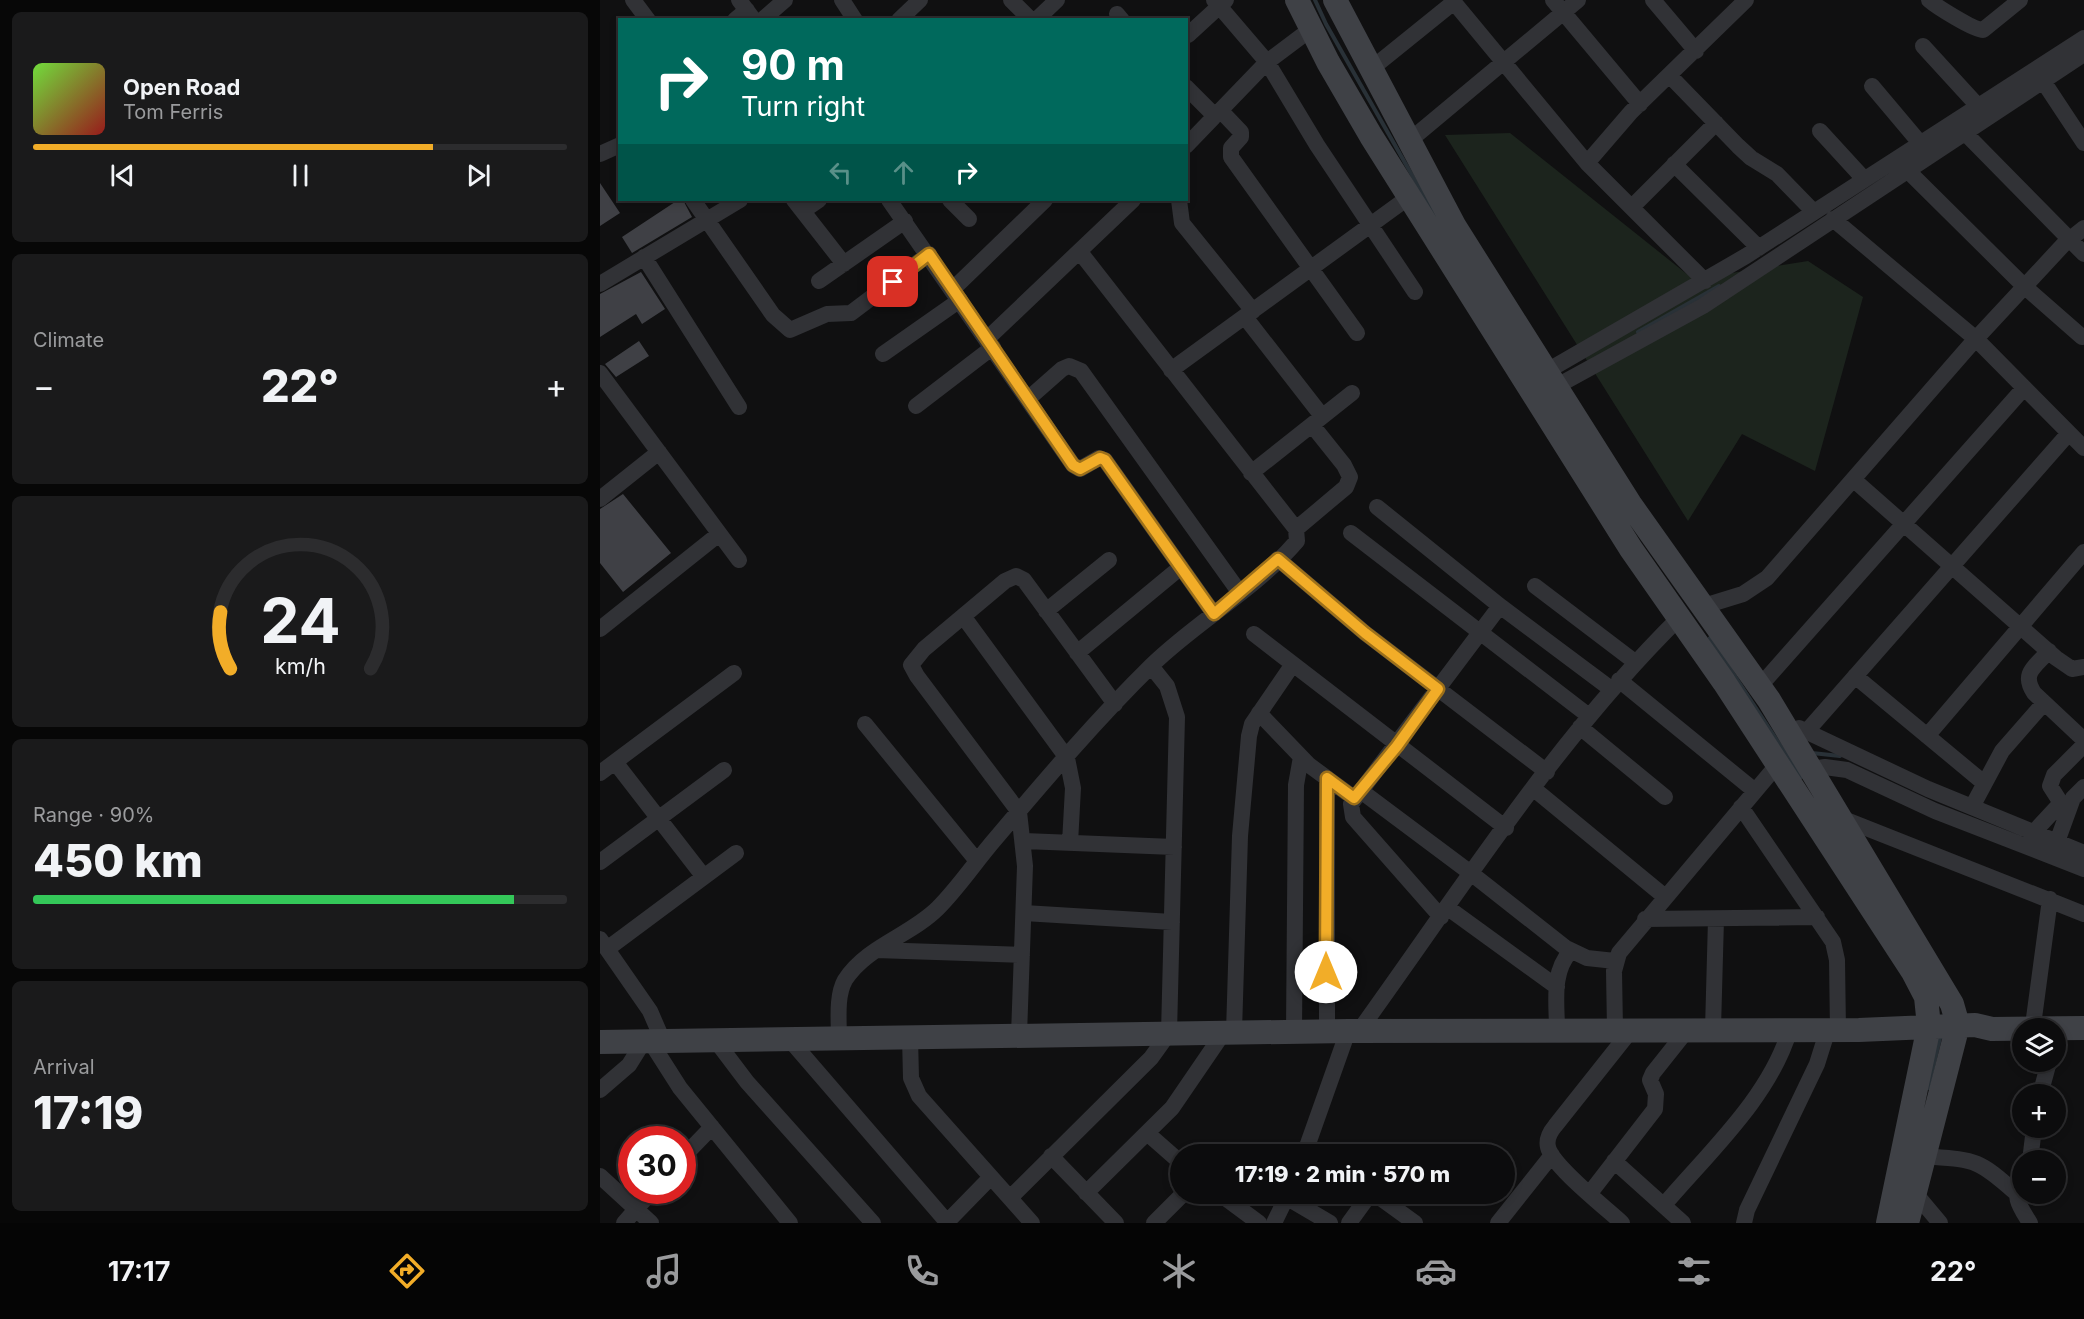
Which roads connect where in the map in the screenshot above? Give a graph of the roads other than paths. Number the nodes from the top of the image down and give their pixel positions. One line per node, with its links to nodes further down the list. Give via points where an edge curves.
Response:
1 (633, 0): 17 (street)
2 (785, 0): 18 (street)
3 (842, 0): 19 (street)
4 (920, 0): 20 (street)
5 (1011, 0): 21 (street)
6 (1057, 0): 22 (street)
7 (1297, 0): 23 (street)
8 (1335, 0): 31 (street)
9 (1578, 0): 16 (street)
10 (1653, 0): 27 (street)
11 (1746, 0): 27 (street)
12 (1929, 0): 15 (street, via 1976,30 1983,30)
13 (1453, 1): 30 (street); 31 (street)
14 (1220, 2): 24 (street); 29 (street)
15 (2011, 3)
16 (1558, 6): 30 (street); 36 (street)
17 (646, 18)
18 (764, 18)
19 (854, 18)
20 (901, 18)
21 (1032, 18)
22 (1036, 18)
23 (1311, 29): 29 (street); 52 (street)
24 (1188, 35)
25 (2084, 38): 37 (street)
26 (1923, 46): 37 (street)
27 (1696, 51): 32 (street)
28 (2084, 54): 33 (street)
29 (1267, 62): 38 (street); 68 (street)
30 (1504, 62): 42 (street); 48 (street)
31 (1371, 69): 42 (street)
32 (1670, 76): 36 (street); 39 (street)
33 (2043, 81): 41 (street); 44 (street)
34 (1872, 86): 43 (street)
35 (1188, 89): 38 (street)
36 (1640, 105): 48 (street)
37 (1977, 105): 43 (street)
38 (1218, 114): 45 (street); 77 (street, via 1240,132 1231,148 1231,157)
39 (1716, 123): 49 (street); 63 (street, via 1751,158 1777,174)
40 (1820, 131): 51 (street)
41 (1964, 132): 50 (street); 70 (street)
42 (1409, 141): 92 (street, via 1455,227)
43 (1920, 143): 51 (street)
44 (2084, 143)
45 (1188, 144)
46 (618, 146): 47 (street)
47 (600, 154)
48 (1587, 163): 62 (street)
49 (1674, 164): 62 (street); 71 (street)
50 (1907, 170): 65 (street); 81 (street)
51 (1864, 179): 63 (street)
52 (1409, 197): 68 (street); 123 (street, via 1631,549)
53 (694, 201): 66 (street)
54 (738, 201): 66 (street)
55 (815, 201): 61 (street)
56 (890, 201): 67 (street)
57 (951, 201): 64 (street)
58 (1044, 201): 83 (street)
59 (1132, 201): 72 (street)
60 (1179, 201): 84 (street, via 1182,223)
61 (798, 205): 76 (street)
62 (1632, 207): 79 (street)
63 (1814, 212): 71 (street)
64 (969, 219)
65 (1833, 219): 87 (street); 92 (street, via 1703,306)
66 (708, 220): 73 (street, via 773,315 790,330 827,314 850,314); 75 (street)
67 (905, 221): 73 (street); 76 (street)
68 (1372, 225): 77 (street); 82 (street)
69 (2084, 228): 70 (street)
70 (2070, 239): 74 (street); 81 (street)
71 (1759, 248): 79 (street)
72 (1080, 252): 88 (street); 90 (street)
73 (929, 254): 83 (street)
74 (2084, 254)
75 (644, 257): 80 (street); 97 (street)
76 (843, 264): 78 (street)
77 (1312, 268): 84 (street); 85 (street)
78 (819, 281)
79 (1705, 281): 92 (street)
80 (600, 284)
81 (2024, 286): 86 (street); 87 (street)
82 (1415, 292)
83 (957, 294): 88 (street); 89 (street)
84 (1249, 314): 90 (street); 98 (street)
85 (1357, 333)
86 (2082, 337)
87 (1976, 339): 93 (street); 103 (street)
88 (990, 343): 95 (street); 96 (street)
89 (883, 354)
90 (1171, 370): 102 (street)
91 (600, 373): 101 (street)
92 (1552, 379): 119 (street, via 1630,504)
93 (2024, 387): 99 (street); 106 (street)
94 (1352, 393): 98 (street)
95 (1028, 399): 115 (street, via 1076,468 1085,468 1100,458 1105,460); 117 (street, via 1062,369 1068,366 1082,371)
96 (916, 406)
97 (739, 407)
98 (1317, 421): 102 (street); 107 (street, via 1350,477 1346,487)
99 (2068, 433): 100 (street); 114 (street)
100 (2084, 448)
101 (659, 452): 104 (street); 109 (street)
102 (1251, 473): 107 (street)
103 (1854, 480): 106 (street); 119 (street, via 1767,578 1743,594)
104 (600, 499)
105 (1377, 507): 118 (street)
106 (1904, 523): 114 (street); 137 (street)
107 (1296, 529): 111 (street, via 1297,541)
108 (1352, 533): 126 (street)
109 (719, 534): 112 (street); 125 (street)
110 (2084, 552): 124 (street)
111 (1278, 559): 117 (street); 138 (street)
112 (739, 560)
113 (1109, 560): 120 (street)
114 (1951, 566): 124 (street); 135 (street)
115 (1181, 567): 121 (street); 129 (street)
116 (1535, 586): 130 (street)
117 (1240, 593): 121 (street)
118 (1500, 606): 126 (street); 136 (street)
119 (1704, 606): 137 (street)
120 (1046, 611): 122 (street, via 1024,580 1012,576); 129 (street)
121 (1214, 614): 132 (street)
122 (963, 616): 151 (street); 167 (street, via 924,649 913,661 912,669)
123 (1680, 617): 130 (street); 153 (street)
124 (2021, 625): 128 (street); 146 (street)
125 (600, 629)
126 (1480, 633): 138 (street); 143 (street)
127 (1254, 634): 131 (street)
128 (2049, 651): 133 (street, via 2072,669); 139 (street, via 2027,679)
129 (1077, 653): 140 (street)
130 (1635, 662): 136 (street)
131 (1293, 664): 141 (street); 149 (street)
132 (1151, 666): 140 (street); 175 (street, via 1167,686 1177,717)
133 (2084, 667)
134 (734, 673): 152 (street)
135 (1856, 676): 145 (street); 146 (street)
136 (1615, 685): 143 (street); 162 (street)
137 (1760, 686): 142 (street)
138 (1438, 689): 149 (street); 156 (street)
139 (2044, 702): 147 (street); 159 (street, via 2012,738)
140 (1116, 704): 151 (street)
141 (1259, 713): 150 (street); 213 (street, via 1252,724 1247,751)
142 (1782, 720): 145 (street); 154 (street)
143 (1585, 722): 156 (street); 164 (street)
144 (865, 724): 178 (street)
145 (1807, 732): 166 (street)
146 (1927, 736): 159 (street)
147 (2084, 740)
148 (2084, 745): 171 (street, via 2054,775 2050,786 2060,800 2059,805)
149 (1397, 746): 163 (street); 170 (street)
150 (1301, 757): 158 (street); 210 (street, via 1296,784)
151 (1067, 758): 167 (street); 174 (street, via 1072,788)
152 (615, 762): 157 (street); 169 (street)
153 (1778, 764): 162 (street); 202 (street, via 1913,972 1926,996)
154 (1812, 769): 168 (street); 180 (street, via 1847,770 1935,811)
155 (724, 770): 169 (street)
156 (1547, 772): 161 (street)
157 (600, 773)
158 (1327, 778): 163 (street); 211 (street)
159 (1984, 783): 166 (street)
160 (2084, 787): 173 (street, via 2073,798)
161 (1534, 789): 170 (street); 183 (street)
162 (1755, 791): 165 (street)
163 (1358, 794): 181 (street); 185 (street, via 1350,808 1353,817)
164 (1665, 797)
165 (1741, 807): 183 (street); 188 (street)
166 (1972, 807): 171 (street)
167 (1019, 812): 172 (street); 178 (street)
168 (1841, 818): 184 (street); 201 (street)
169 (658, 819): 179 (street); 182 (street)
170 (1506, 828): 181 (street)
171 (2033, 833): 173 (street)
172 (1024, 841): 174 (street); 186 (street)
173 (2057, 842): 177 (street)
174 (1070, 843): 175 (street)
175 (1174, 847): 191 (street)
176 (736, 853): 182 (street)
177 (2084, 853)
178 (977, 861): 193 (street, via 938,908)
179 (600, 862)
180 (2084, 869)
181 (1472, 874): 185 (street); 194 (street)
182 (704, 877): 192 (street)
183 (1664, 896): 189 (street)
184 (2050, 899): 187 (street); 199 (street)
185 (1444, 912): 197 (street); 211 (street)
186 (1024, 913): 191 (street); 195 (street)
187 (2084, 914)
188 (1816, 917): 190 (street); 208 (street, via 1836,950)
189 (1646, 919): 190 (street); 196 (street)
190 (1716, 919): 206 (street)
191 (1172, 921): 214 (street)
192 (604, 944): 220 (street, via 650,1011)
193 (876, 950): 195 (street); 218 (street, via 852,970 843,984)
194 (1571, 951): 196 (street, via 1587,958); 197 (street, via 1562,961)
195 (1022, 955): 216 (street)
196 (1615, 961): 204 (street)
197 (1557, 987): 209 (street)
198 (2084, 1017): 199 (street)
199 (2034, 1018)
200 (2012, 1019): 201 (street)
201 (1966, 1025): 202 (street); 212 (street); 231 (street)
202 (1929, 1026): 208 (street); 267 (street)
203 (2084, 1028): 215 (street)
204 (1624, 1029): 205 (street); 209 (street); 229 (street, via 1549,1134)
205 (1688, 1029): 206 (street); 232 (street, via 1650,1080 1656,1094 1655,1109)
206 (1713, 1029): 207 (street)
207 (1790, 1029): 208 (street); 248 (street, via 1776,1065 1741,1116)
208 (1833, 1029): 266 (street)
209 (1557, 1030): 211 (street)
210 (1294, 1031): 211 (street); 213 (street)
211 (1345, 1031): 227 (street)
212 (2012, 1031)
213 (1229, 1032): 214 (street); 225 (street, via 1172,1108)
214 (1169, 1033): 216 (street); 230 (street, via 1151,1058)
215 (2066, 1033)
216 (1019, 1035): 217 (street)
217 (910, 1037): 218 (street); 234 (street, via 911,1078 919,1096)
218 (839, 1038): 219 (street)
219 (790, 1040): 221 (street); 251 (street)
220 (653, 1041): 221 (street); 222 (street); 223 (street); 224 (street, via 674,1080)
221 (716, 1041): 254 (street, via 747,1082)
222 (600, 1042)
223 (600, 1090)
224 (712, 1126): 226 (street); 250 (street)
225 (1147, 1133): 228 (street); 237 (street)
226 (696, 1143)
227 (1308, 1144)
228 (1170, 1153)
229 (1552, 1155): 238 (street); 263 (street)
230 (1051, 1156): 237 (street); 239 (street)
231 (1923, 1156): 235 (street, via 1972,1160); 236 (street)
232 (1614, 1161): 238 (street); 248 (street)
233 (600, 1176): 249 (street)
234 (991, 1177): 239 (street); 251 (street)
235 (2012, 1183)
236 (1914, 1192): 268 (street); 269 (street)
237 (1086, 1193): 256 (street)
238 (1590, 1193): 264 (street)
239 (1010, 1198): 255 (street)
240 (640, 1204): 249 (street)
241 (1173, 1204): 257 (street)
242 (1233, 1204): 258 (street)
243 (1283, 1204): 259 (street)
244 (1301, 1204): 260 (street)
245 (1363, 1204): 261 (street)
246 (1389, 1204): 262 (street)
247 (2019, 1204): 270 (street)
248 (1664, 1205): 265 (street)
249 (635, 1209): 252 (street); 253 (street)
250 (782, 1220)
251 (946, 1222)
252 (624, 1223)
253 (651, 1223)
254 (873, 1223)
255 (1032, 1223)
256 (1116, 1223)
257 (1154, 1223)
258 (1259, 1223)
259 (1274, 1223)
260 (1330, 1223)
261 (1349, 1223)
262 (1415, 1223)
263 (1498, 1223)
264 (1622, 1223)
265 (1683, 1223)
266 (1744, 1223)
267 (1888, 1223)
268 (1907, 1223)
269 (1940, 1223)
270 (2030, 1223)

